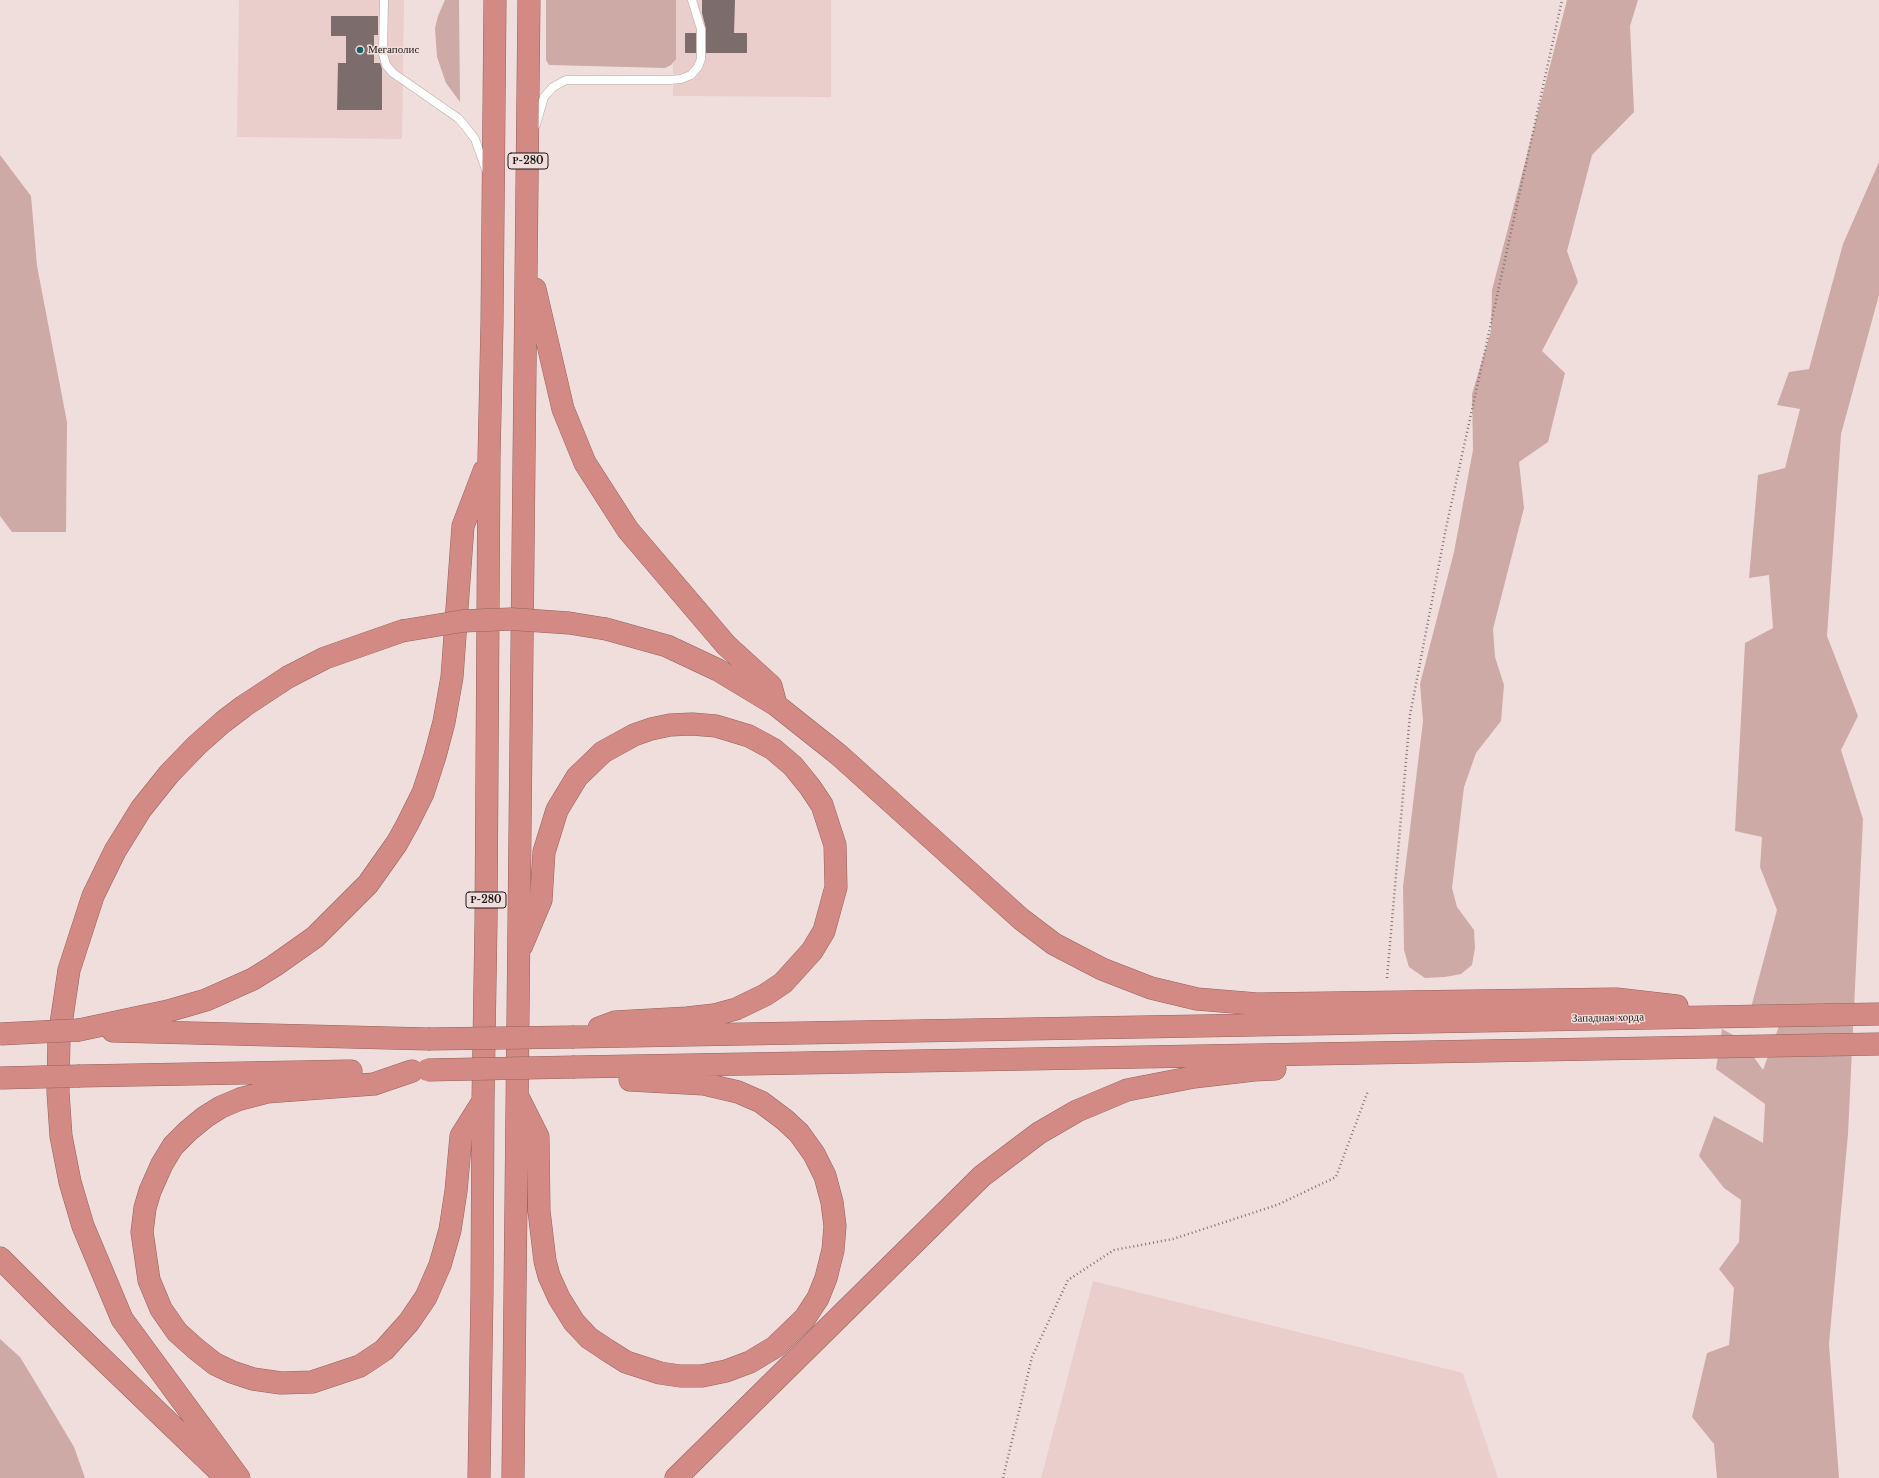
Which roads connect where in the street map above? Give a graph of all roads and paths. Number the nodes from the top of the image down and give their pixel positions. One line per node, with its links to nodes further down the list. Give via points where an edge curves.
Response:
1 (384, 0): 7 (lane, via 383,54 386,65 393,73 458,118 465,126 475,139)
2 (495, 0): 7 (highway, Р-280)
3 (529, 0): 6 (highway, Р-280)
4 (692, 0): 6 (lane, via 701,29 701,59 692,75 670,80 566,80 553,87 544,97)
5 (1562, 0): 12 (path, via 1446,528 1410,716)
6 (528, 152): 8 (highway, Р-280)
7 (494, 194): 9 (highway, Р-280)
8 (527, 254): 10 (highway, via 563,409 585,463 628,530 726,645 771,686); 11 (highway, Р-280)
9 (489, 458): 15 (highway, via 463,526 452,678 436,756 423,793 407,825 368,884 315,937 253,979 206,1000); 25 (highway, Р-280)
10 (776, 705): 14 (highway, via 839,755 1021,919 1054,944 1102,969 1151,988 1197,998 1257,1004 1616,999); 28 (highway, bridge, via 718,670 667,646 606,629 569,623 511,619 463,621 402,631 325,658 288,677 223,722 197,745 141,809 115,851 93,896 69,970 59,1036 58,1092 61,1136 70,1182 83,1226 122,1319)
11 (518, 954): 17 (highway, via 541,900 544,852 557,810 577,777 603,752 618,742 651,729 670,725 716,726 749,736 773,749 793,766 810,787 822,805 830,826 835,846 836,887 824,931 797,970 765,995 736,1009 687,1018 615,1022); 24 (highway, Р-280)
12 (1387, 978)
13 (1879, 1014): 14 (highway, Западная хорда)
14 (1764, 1016): 17 (highway, Западная хорда)
15 (79, 1030): 16 (highway, bridge); 17 (highway, Западная хорда, bridge, via 428,1039)
16 (0, 1034)
17 (574, 1037)
18 (1879, 1044): 19 (highway)
19 (1816, 1045): 20 (highway); 31 (highway, via 1739,1058 1254,1070 1194,1077 1127,1090 1077,1111 1039,1132 982,1176)
20 (575, 1067): 21 (highway, bridge); 24 (highway, via 623,1080 704,1084 738,1092 761,1102 785,1120 814,1154 825,1176 832,1202 835,1226 833,1250 818,1298 805,1318 775,1347 750,1362 726,1371 702,1376 680,1376 660,1374 638,1367 589,1338 574,1322 549,1276 538,1211 538,1137)
21 (420, 1070): 22 (highway, bridge); 25 (highway, via 374,1084 267,1092 240,1099 205,1117 174,1146 162,1164 150,1191 142,1232 148,1280 161,1309 177,1332 196,1350 215,1364 232,1372 254,1379 281,1383 312,1382 360,1366 384,1350 409,1322 426,1297 440,1265 450,1230 461,1136)
22 (0, 1078)
23 (1368, 1091): 32 (path, via 1336,1177 1277,1205 1173,1239 1114,1250 1068,1280 1032,1357)
24 (517, 1094): 30 (highway, Р-280)
25 (483, 1101): 29 (highway, Р-280)
26 (0, 1258): 27 (highway)
27 (227, 1478)
28 (239, 1478)
29 (479, 1478)
30 (513, 1478)
31 (676, 1478)
32 (1003, 1478)

